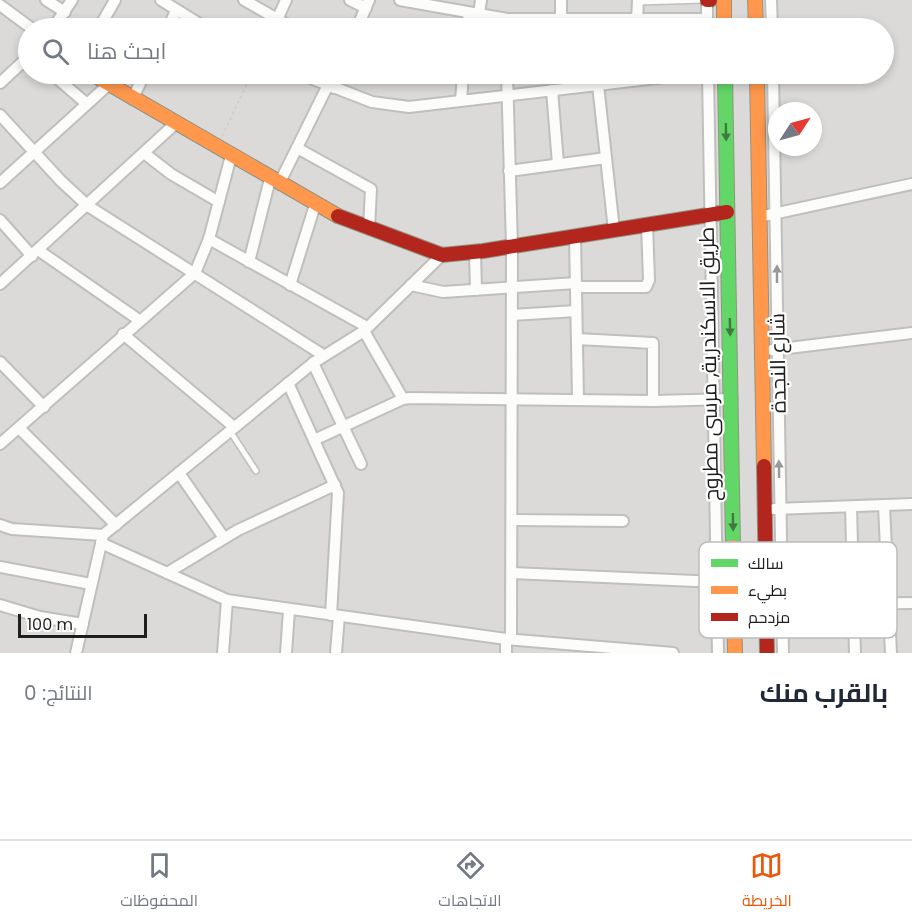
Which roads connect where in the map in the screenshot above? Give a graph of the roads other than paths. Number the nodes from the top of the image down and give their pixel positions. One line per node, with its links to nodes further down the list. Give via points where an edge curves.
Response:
1 (46, 0): 20 (street)
2 (72, 0): 20 (street)
3 (115, 0): 23 (street)
4 (161, 0): 19 (street)
5 (244, 0): 26 (street)
6 (286, 0): 27 (street)
7 (350, 0): 17 (street)
8 (400, 0): 16 (street)
9 (481, 0): 21 (street)
10 (561, 0): 31 (street)
11 (708, 0): 15 (lane); 33 (street)
12 (724, 0): 34 (main road)
13 (755, 0): 35 (main road)
14 (771, 0): 36 (street)
15 (638, 1): 32 (street)
16 (418, 2): 21 (street)
17 (367, 4): 28 (street)
18 (2, 10): 37 (street)
19 (176, 11): 24 (street); 25 (street)
20 (65, 12): 22 (street)
21 (474, 14): 29 (street); 30 (street)
22 (60, 18)
23 (105, 18)
24 (173, 18)
25 (188, 18)
26 (274, 18)
27 (278, 18)
28 (361, 18)
29 (472, 18)
30 (487, 18)
31 (561, 18)
32 (637, 18)
33 (707, 18)
34 (724, 18)
35 (756, 18)
36 (771, 18)
37 (18, 20)
38 (18, 66): 39 (street)
39 (0, 83)
40 (64, 84): 58 (street)
41 (140, 84): 55 (street)
42 (324, 84): 52 (street)
43 (333, 84): 52 (street)
44 (463, 84): 56 (street)
45 (507, 84): 54 (street)
46 (708, 84): 79 (street)
47 (725, 84): 77 (main road, طريق الاسكندرية, مرسى مطروح, one-way to 77)
48 (757, 84): 62 (main road)
49 (773, 84): 57 (street, شارع النجدة)
50 (108, 85): 55 (main road); 58 (street)
51 (598, 85): 53 (street); 68 (street)
52 (331, 87): 56 (street, via 396,106); 63 (street)
53 (552, 90): 54 (street); 69 (street)
54 (507, 96): 56 (street); 70 (street)
55 (132, 99): 61 (main road)
56 (461, 101)
57 (774, 102)
58 (87, 104): 64 (street)
59 (0, 115): 64 (street)
60 (768, 123): 62 (main road)
61 (175, 124): 65 (street); 66 (main road)
62 (758, 124): 80 (main road)
63 (297, 148): 71 (street); 83 (street, via 369,187)
64 (34, 151): 72 (street); 76 (street)
65 (144, 153): 74 (street); 76 (street)
66 (231, 156): 71 (main road); 74 (street)
67 (775, 156): 78 (street, شارع النجدة)
68 (606, 158): 69 (street); 84 (street)
69 (558, 164): 70 (street)
70 (509, 171): 87 (street)
71 (275, 182): 75 (main road); 91 (street)
72 (0, 183)
73 (912, 184): 78 (street)
74 (219, 202): 86 (street)
75 (315, 205): 83 (main road); 94 (street)
76 (88, 206): 89 (street); 92 (street)
77 (727, 212): 79 (main road); 115 (main road, طريق الاسكندرية, مرسى مطروح, one-way to 115)
78 (776, 214): 80 (street); 106 (street, شارع النجدة, one-way to 78)
79 (710, 215): 82 (main road); 116 (street)
80 (759, 217): 107 (main road)
81 (0, 220): 89 (street)
82 (647, 224): 84 (main road); 96 (street, via 646,287)
83 (369, 229): 90 (main road)
84 (614, 230): 85 (main road)
85 (575, 236): 87 (main road); 96 (street)
86 (209, 239): 91 (street); 92 (street)
87 (513, 246): 88 (main road); 97 (street)
88 (475, 252): 90 (main road); 98 (street)
89 (35, 253): 93 (street); 101 (street)
90 (442, 255): 95 (street)
91 (249, 262): 94 (street)
92 (195, 273): 101 (street); 108 (street)
93 (0, 284)
94 (290, 285): 102 (street)
95 (411, 285): 98 (street, via 436,292); 102 (street)
96 (576, 285): 97 (street); 99 (street)
97 (512, 288): 98 (street); 100 (street)
98 (476, 290)
99 (576, 311): 100 (street); 105 (street)
100 (512, 315): 113 (street)
101 (139, 320): 104 (street)
102 (365, 329): 108 (street); 112 (street)
103 (912, 333): 106 (street)
104 (123, 334): 118 (street); 121 (street)
105 (577, 339): 114 (street); 117 (street, via 652,344)
106 (777, 350): 107 (street); 131 (street, شارع النجدة, one-way to 106)
107 (760, 352): 132 (main road)
108 (323, 355): 110 (street)
109 (0, 362): 118 (street)
110 (313, 363): 111 (street); 119 (street)
111 (288, 383): 121 (street); 122 (street)
112 (403, 399): 113 (street); 119 (street)
113 (512, 399): 114 (street); 133 (street)
114 (578, 399): 117 (street)
115 (732, 399): 116 (street); 140 (main road, طريق الاسكندرية, مرسى مطروح, one-way to 140)
116 (714, 400): 117 (street); 139 (street)
117 (653, 401)
118 (44, 407): 120 (street)
119 (344, 425): 122 (street); 124 (street)
120 (19, 428): 123 (street); 136 (street)
121 (232, 429): 125 (lane); 126 (street)
122 (314, 440): 127 (street)
123 (0, 444)
124 (361, 464)
125 (256, 471)
126 (178, 473): 136 (street); 137 (street)
127 (335, 485): 137 (street); 155 (street, via 339,499)
128 (912, 504): 129 (street)
129 (884, 506): 130 (street); 144 (street)
130 (852, 507): 131 (street); 143 (street)
131 (779, 508): 132 (street); 142 (street, شارع النجدة)
132 (764, 509): 141 (main road)
133 (512, 520): 134 (street); 147 (street)
134 (623, 521)
135 (0, 525): 138 (street)
136 (116, 525): 138 (street)
137 (224, 538): 146 (street)
138 (102, 539): 146 (street); 149 (street)
139 (717, 542)
140 (734, 542)
141 (765, 542)
142 (780, 542)
143 (853, 542)
144 (886, 542)
145 (0, 567): 149 (street)
146 (167, 573): 150 (street)
147 (512, 573): 148 (street); 162 (street)
148 (699, 581)
149 (91, 584): 156 (street)
150 (227, 600): 154 (street); 166 (street)
151 (912, 603): 152 (street)
152 (897, 604)
153 (0, 605): 156 (street)
154 (289, 610): 155 (street); 167 (street)
155 (335, 616): 162 (street); 168 (street)
156 (83, 624): 165 (street)
157 (735, 638): 171 (main road, طريق الاسكندرية, مرسى مطروح, one-way to 171)
158 (767, 638): 172 (main road)
159 (783, 638): 173 (street, شارع النجدة)
160 (855, 638): 174 (street)
161 (890, 638): 175 (street)
162 (509, 639): 163 (street); 169 (street)
163 (579, 649): 164 (street)
164 (621, 651): 170 (street)
165 (76, 653)
166 (223, 653)
167 (286, 653)
168 (336, 653)
169 (506, 653)
170 (673, 653)
171 (735, 653)
172 (767, 653)
173 (783, 653)
174 (855, 653)
175 (891, 653)

